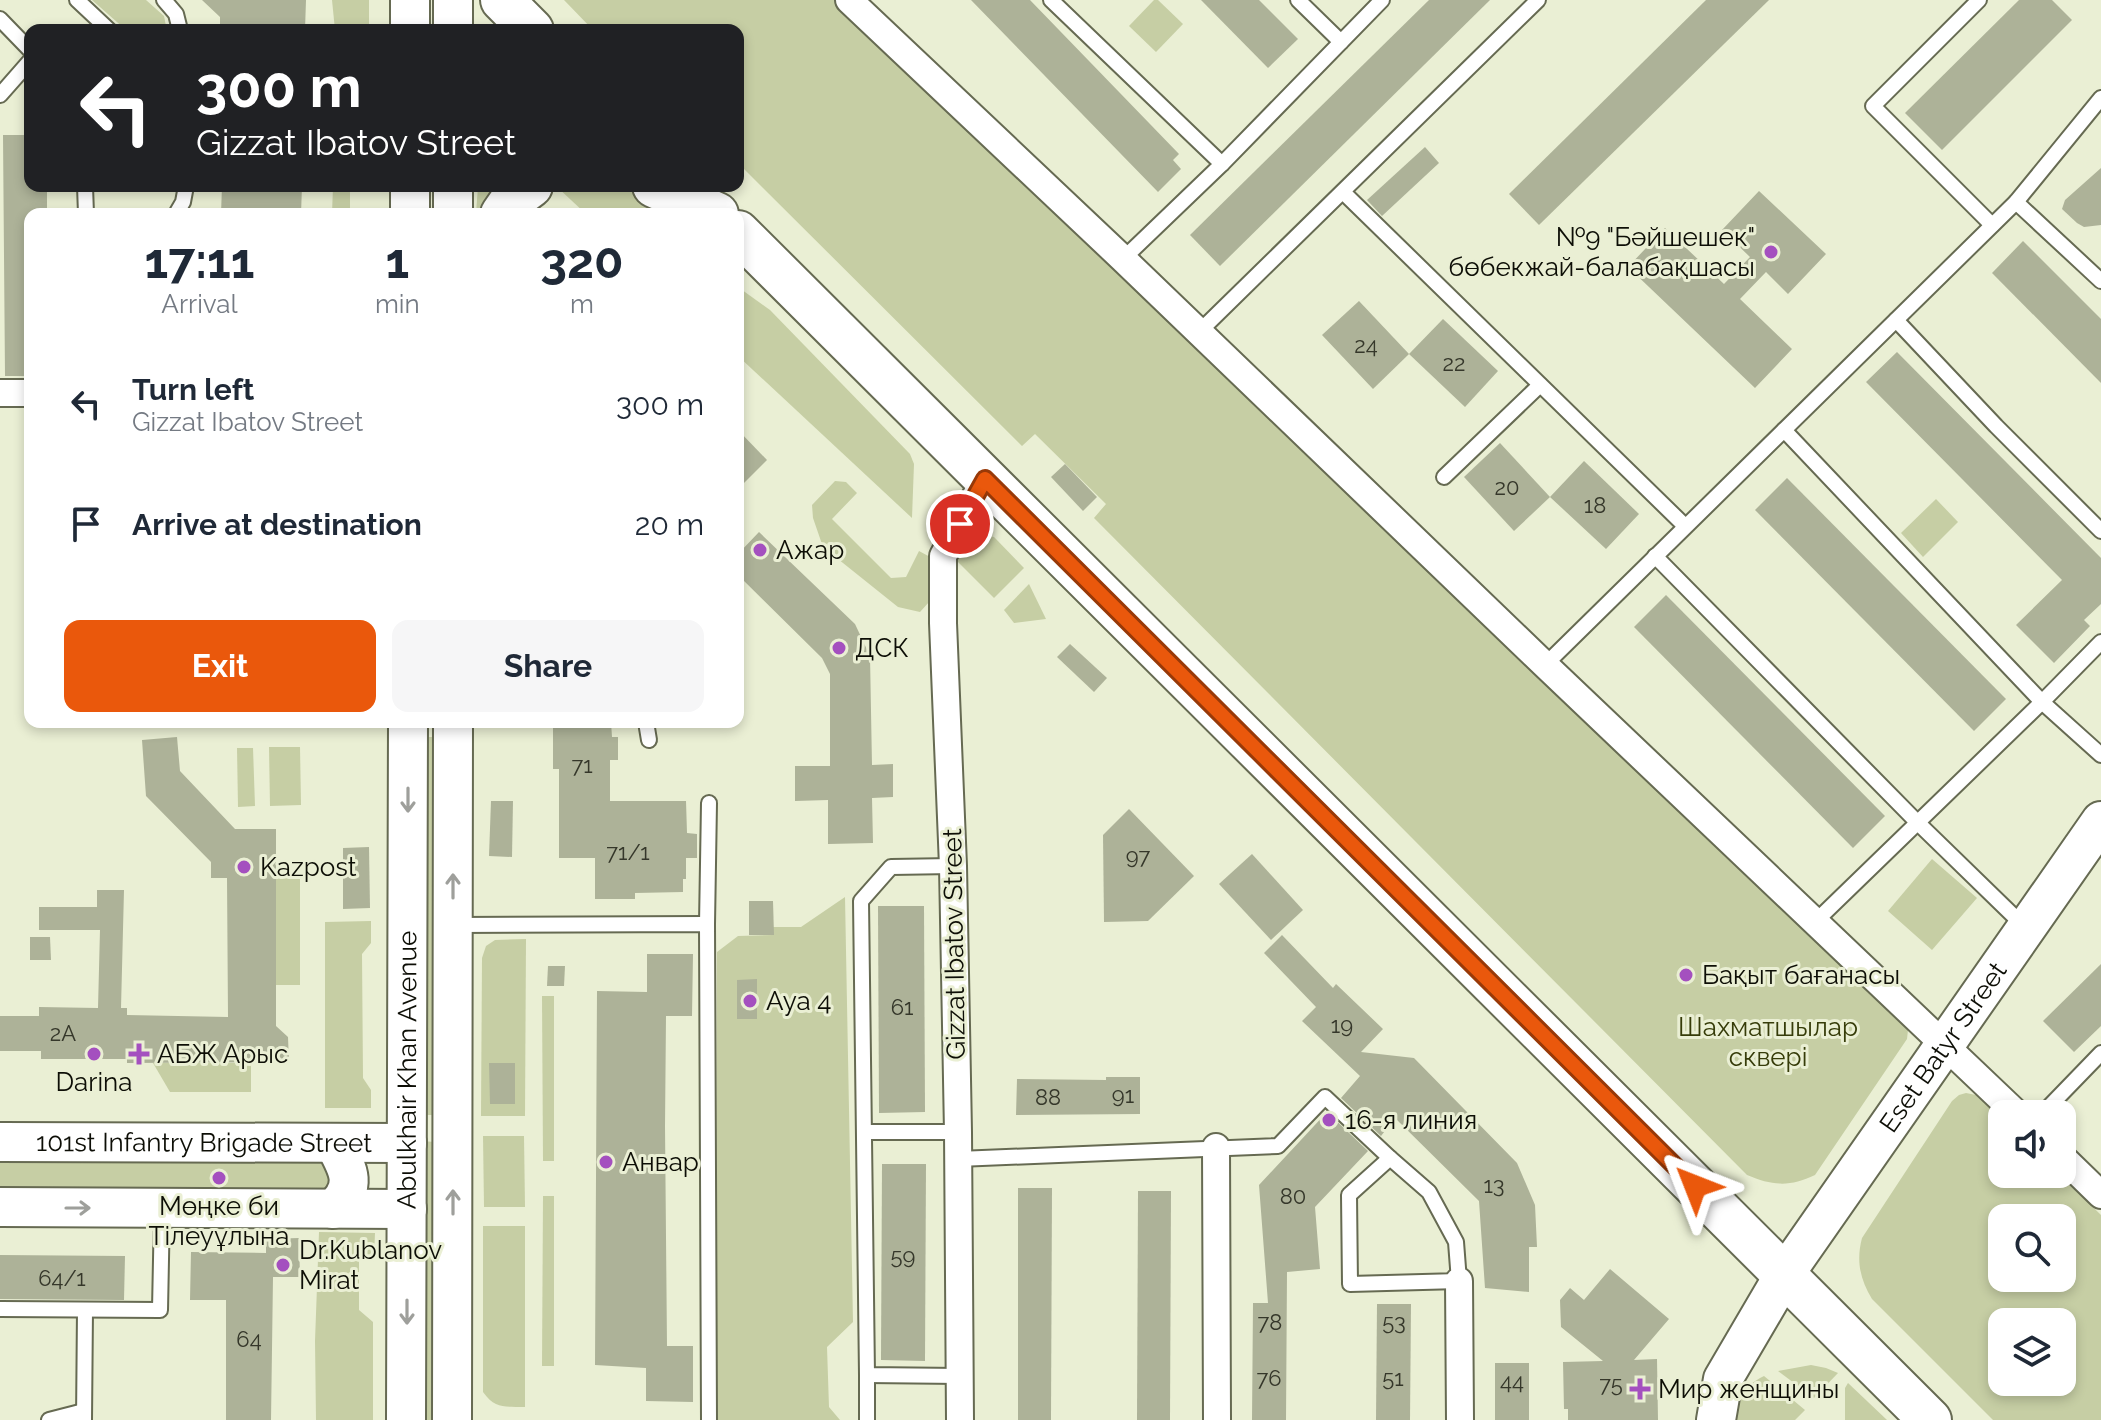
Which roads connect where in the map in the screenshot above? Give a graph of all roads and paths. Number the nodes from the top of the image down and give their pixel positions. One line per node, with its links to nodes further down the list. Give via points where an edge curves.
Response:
1 (77, 0): 13 (lane)
2 (164, 0): 14 (lane)
3 (410, 0): 15 (street)
4 (453, 0): 16 (street)
5 (502, 0): 17 (main road)
6 (849, 0): 34 (street)
7 (1051, 0): 23 (lane)
8 (1298, 0): 18 (lane)
9 (1382, 0): 18 (lane)
10 (1538, 0): 27 (lane)
11 (1979, 0): 32 (lane, via 1873,106)
12 (0, 19): 19 (lane)
13 (103, 24)
14 (178, 24)
15 (410, 24)
16 (453, 24)
17 (526, 24)
18 (1341, 42): 23 (lane)
19 (24, 44)
20 (24, 68): 21 (lane)
21 (0, 95)
22 (2101, 98): 28 (lane)
23 (1222, 164): 34 (lane)
24 (523, 192): 29 (main road)
25 (668, 192): 30 (main road)
26 (697, 192): 31 (main road)
27 (1343, 192): 37 (lane); 38 (lane)
28 (2016, 202): 32 (lane); 35 (lane)
29 (506, 208)
30 (704, 208)
31 (712, 208)
32 (1992, 225): 36 (lane)
33 (744, 238): 43 (main road)
34 (1123, 259): 37 (street)
35 (2101, 281)
36 (1896, 320): 41 (lane); 45 (lane)
37 (1199, 332): 48 (street)
38 (1540, 385): 42 (lane); 44 (lane)
39 (0, 393): 40 (street)
40 (24, 393)
41 (1784, 430): 44 (lane); 49 (lane)
42 (1444, 477)
43 (985, 479): 58 (street, Gizzat Ibatov Street, via 943,556); 81 (main road)
44 (1685, 526): 46 (lane)
45 (2101, 531)
46 (1655, 556): 48 (lane); 57 (lane)
47 (2101, 642): 49 (lane)
48 (1545, 665): 59 (street)
49 (2042, 702): 54 (lane); 57 (lane)
50 (408, 728): 71 (street, Abulkhair Khan Avenue, one-way to 71)
51 (453, 728): 61 (street, Abulkhair Khan Avenue, one-way to 51)
52 (647, 728): 53 (lane)
53 (649, 740)
54 (2101, 755)
55 (709, 803): 60 (lane)
56 (2101, 821): 62 (street, Eset Batyr Street)
57 (1918, 823): 59 (lane); 62 (lane)
58 (953, 866): 67 (lane, via 891,867 861,901); 68 (street, Gizzat Ibatov Street)
59 (1815, 922): 63 (street)
60 (707, 924): 61 (lane); 91 (lane)
61 (453, 925): 90 (street, Abulkhair Khan Avenue, one-way to 61)
62 (2026, 928): 63 (street, Eset Batyr Street)
63 (1945, 1044): 65 (street); 81 (street, Eset Batyr Street)
64 (2101, 1053): 66 (lane)
65 (2003, 1100)
66 (2056, 1100)
67 (864, 1132): 68 (lane); 85 (lane)
68 (958, 1132): 74 (street, Gizzat Ibatov Street)
69 (0, 1142): 70 (street, 101st Infantry Brigade Street)
70 (334, 1143): 71 (street, 101st Infantry Brigade Street); 79 (street, via 350,1179 344,1200)
71 (407, 1143): 80 (street, Abulkhair Khan Avenue)
72 (1216, 1147): 73 (lane, via 1278,1146 1325,1097); 74 (lane); 94 (street)
73 (1390, 1158): 82 (lane, via 1429,1192 1456,1242); 82 (lane, via 1349,1195 1350,1284)
74 (958, 1159): 86 (street, Gizzat Ibatov Street)
75 (2076, 1171): 76 (street)
76 (2101, 1195)
77 (0, 1207): 78 (street, one-way to 78)
78 (162, 1208): 79 (street); 84 (lane, via 160,1310)
79 (333, 1209): 80 (street)
80 (407, 1209): 89 (street, Abulkhair Khan Avenue, one-way to 89)
81 (1784, 1275): 96 (street, Eset Batyr Street, via 1723,1379); 97 (main road)
82 (1459, 1281): 95 (street)
83 (0, 1309): 84 (lane)
84 (85, 1310): 87 (lane)
85 (867, 1375): 86 (lane); 92 (lane)
86 (960, 1376): 93 (street, Gizzat Ibatov Street)
87 (84, 1416): 88 (lane)
88 (49, 1420)
89 (406, 1420)
90 (452, 1420)
91 (709, 1420)
92 (867, 1420)
93 (960, 1420)
94 (1217, 1420)
95 (1460, 1420)
96 (1716, 1420)
97 (1930, 1420)

